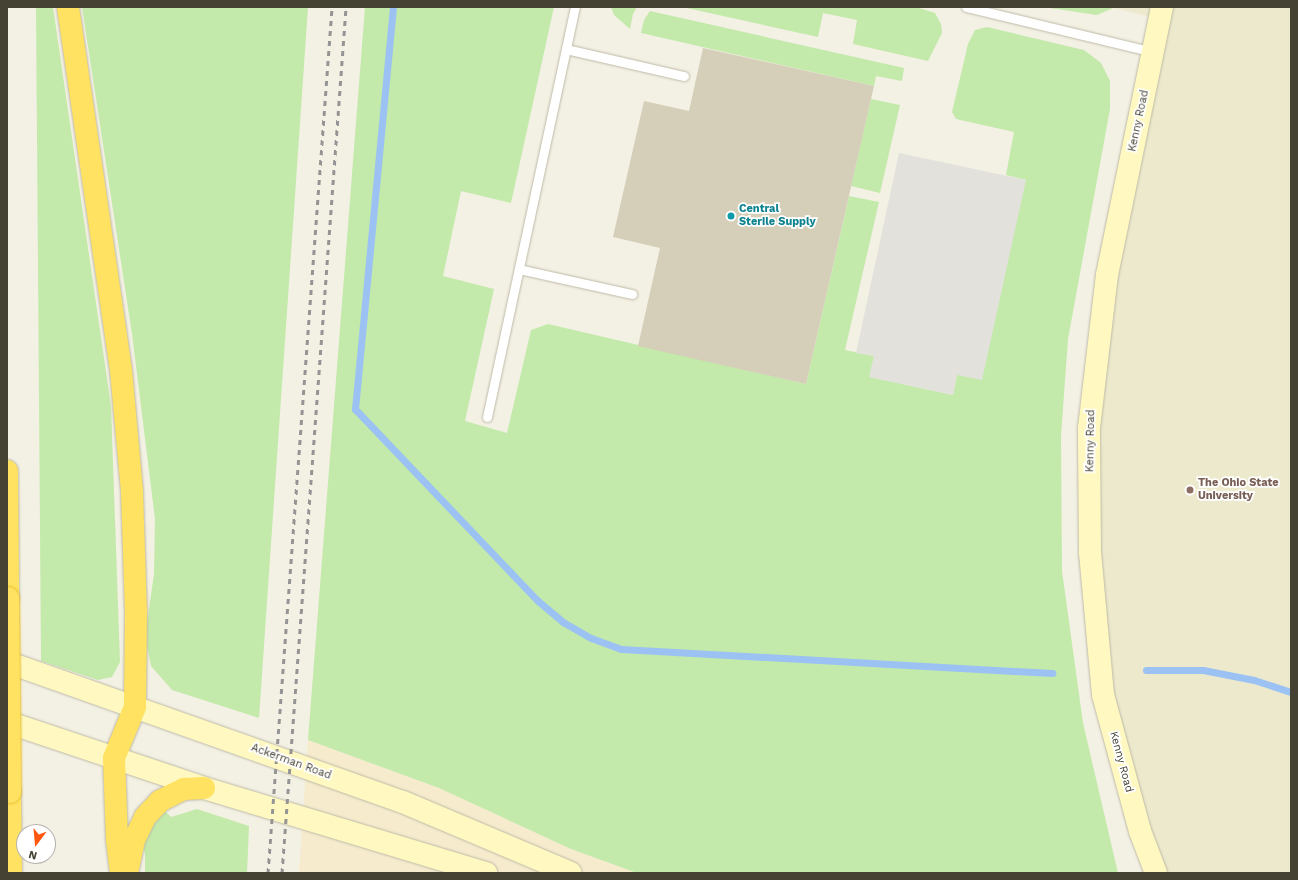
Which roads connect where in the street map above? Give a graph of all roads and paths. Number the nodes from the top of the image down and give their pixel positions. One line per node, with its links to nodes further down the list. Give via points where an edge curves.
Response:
1 (68, 7): 13 (highway, via 99,209 126,420 136,611)
2 (575, 7): 5 (lane)
3 (966, 7): 6 (lane)
4 (1162, 7): 6 (main road, Kenny Road)
5 (566, 50): 7 (lane); 8 (lane)
6 (1153, 52): 22 (main road, Kenny Road, via 1107,275 1096,352 1089,436 1090,552 1103,695 1140,831)
7 (684, 76)
8 (519, 269): 9 (lane); 10 (lane)
9 (632, 294)
10 (487, 417)
11 (7, 471): 17 (highway, bridge)
12 (7, 662): 13 (main road, Ackerman Road)
13 (135, 707): 15 (highway); 21 (main road, Ackerman Road, via 403,802)
14 (7, 722): 15 (main road)
15 (114, 758): 16 (main road); 18 (highway)
16 (204, 788): 19 (highway, via 184,789 160,801 145,817 134,840); 20 (main road)
17 (11, 873)
18 (121, 873)
19 (126, 873)
20 (486, 873)
21 (571, 873)
22 (1156, 873)

